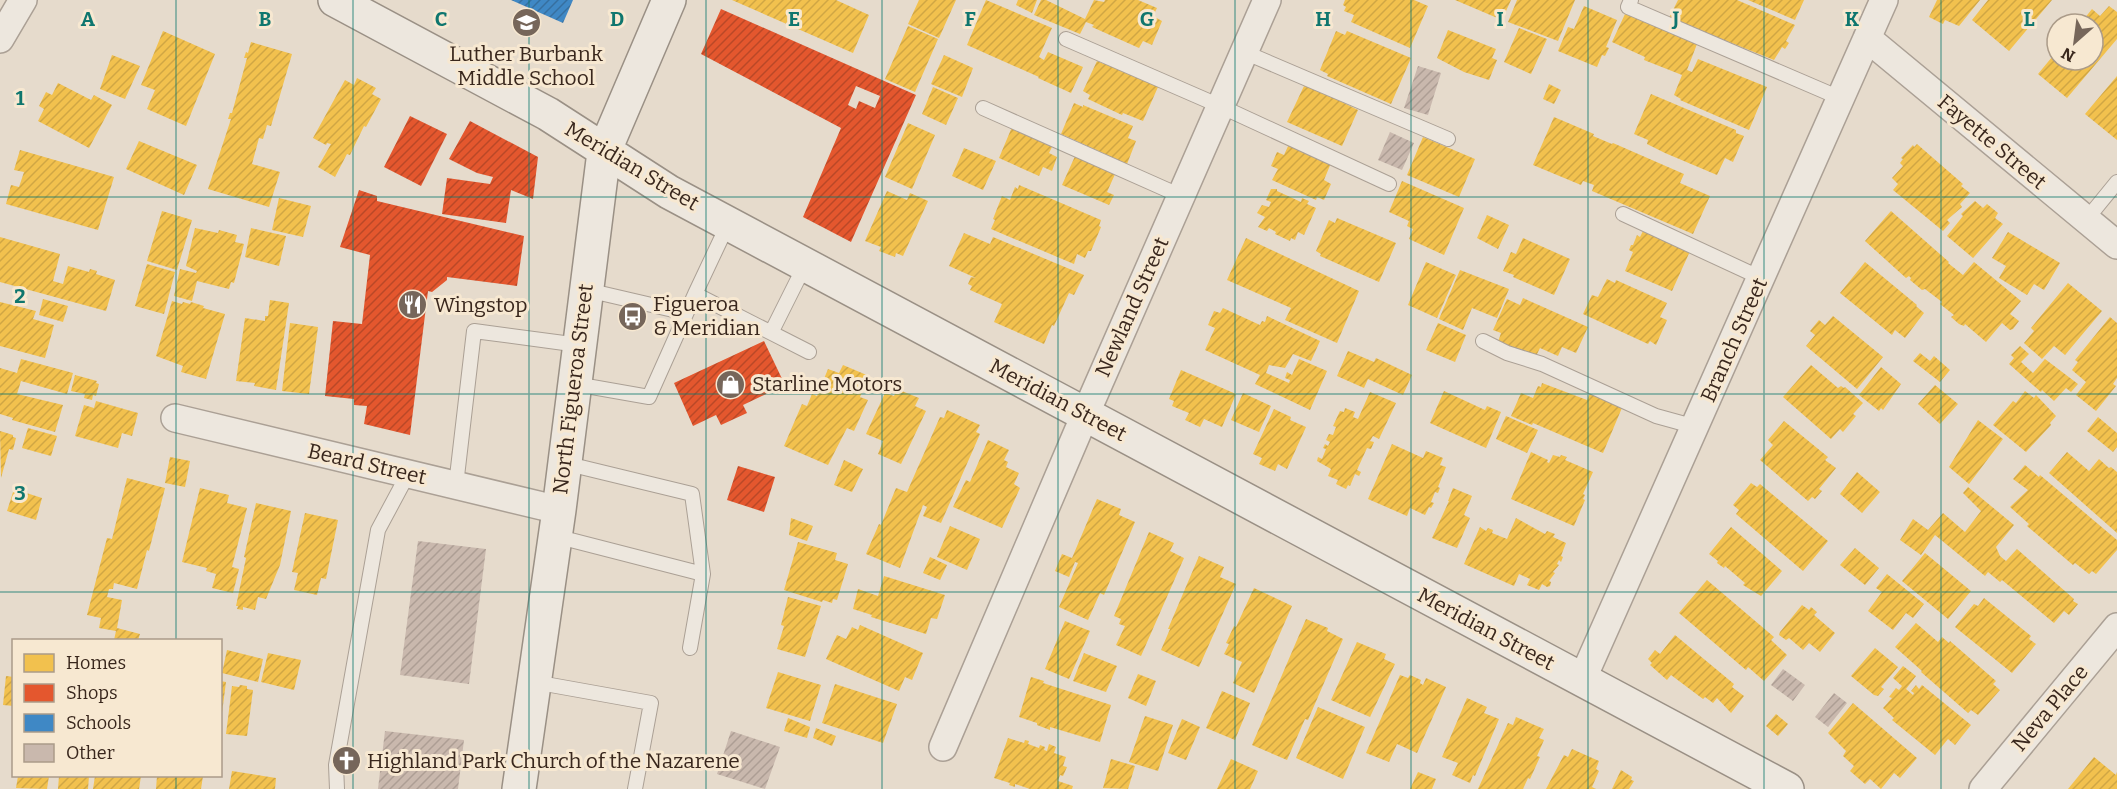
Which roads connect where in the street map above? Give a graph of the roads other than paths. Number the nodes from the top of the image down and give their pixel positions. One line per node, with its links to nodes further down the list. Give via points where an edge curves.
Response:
1 (23, 0): 8 (street)
2 (335, 0): 15 (street, Meridian Street, via 548,114)
3 (669, 0): 15 (street, North Figueroa Street)
4 (1267, 0): 10 (street, Newland Street)
5 (1631, 0): 11 (lane, via 1628,7)
6 (1884, 0): 7 (street, Branch Street)
7 (1868, 38): 11 (street, Branch Street); 20 (street, Fayette Street)
8 (0, 39)
9 (1066, 39): 12 (lane)
10 (1244, 52): 12 (street, Newland Street); 14 (lane)
11 (1840, 98): 24 (street, Branch Street)
12 (1220, 106): 17 (lane); 18 (street, Newland Street)
13 (983, 108): 18 (lane)
14 (1448, 140)
15 (604, 152): 21 (street, Meridian Street); 25 (street, North Figueroa Street)
16 (2117, 182): 20 (lane)
17 (1389, 184)
18 (1181, 196): 33 (street, Newland Street)
19 (1623, 214): 24 (lane)
20 (2086, 220): 22 (street, Fayette Street)
21 (728, 224): 23 (street, Meridian Street); 26 (lane)
22 (2117, 245)
23 (805, 265): 28 (lane); 33 (street, Meridian Street)
24 (1761, 279): 35 (street, Branch Street)
25 (585, 290): 27 (lane); 30 (street, North Figueroa Street)
26 (694, 294): 27 (lane); 28 (lane)
27 (686, 313): 32 (lane, via 649,396)
28 (772, 332): 31 (lane)
29 (1483, 341): 35 (lane, via 1656,416)
30 (579, 345): 32 (street, North Figueroa Street); 38 (lane, via 474,330)
31 (809, 352)
32 (574, 384): 36 (street, North Figueroa Street)
33 (1085, 415): 43 (street, Meridian Street); 45 (street, Newland Street)
34 (175, 418): 37 (street, Beard Street)
35 (1696, 427): 43 (street, Branch Street)
36 (564, 463): 39 (street, North Figueroa Street); 40 (lane, via 692,494)
37 (408, 474): 38 (street, Beard Street); 46 (lane, via 378,530 336,765)
38 (456, 485): 39 (street, Beard Street)
39 (557, 523): 40 (lane); 44 (street, North Figueroa Street)
40 (703, 574): 42 (lane)
41 (2117, 627): 50 (street, Neva Place)
42 (690, 648)
43 (1582, 680): 49 (street, Meridian Street)
44 (534, 682): 47 (street, North Figueroa Street); 48 (lane, via 651,703)
45 (943, 747)
46 (338, 789)
47 (519, 789)
48 (635, 789)
49 (1787, 789)
50 (1983, 789)

